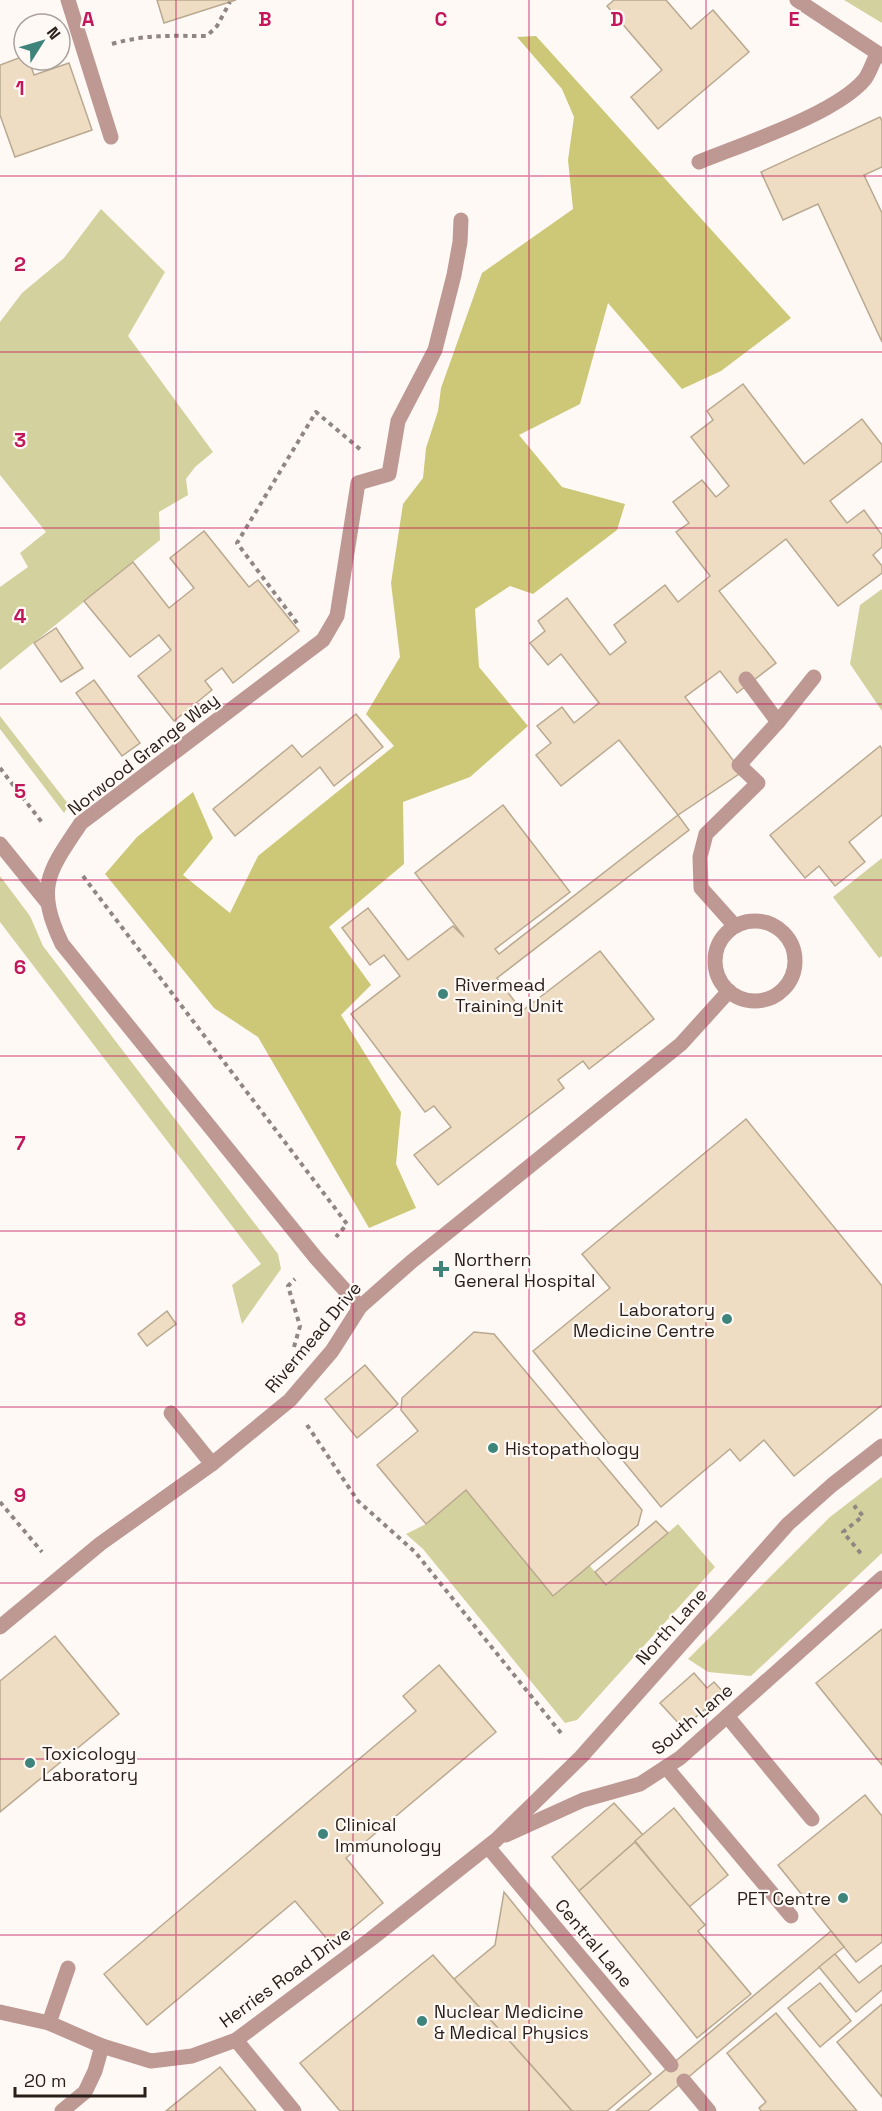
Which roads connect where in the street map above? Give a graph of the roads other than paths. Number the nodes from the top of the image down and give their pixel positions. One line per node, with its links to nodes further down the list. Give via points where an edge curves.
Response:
1 (68, 0): 4 (street)
2 (797, 0): 3 (street)
3 (880, 55): 5 (street, via 847,96)
4 (111, 137)
5 (699, 162)
6 (461, 220): 11 (street, Norwood Grange Way, via 454,274 435,350 398,421 389,474 358,483 337,616 323,640 81,823 47,884)
7 (814, 677): 9 (street)
8 (746, 679): 9 (street)
9 (778, 722): 12 (street, via 739,765 758,783 706,834 700,857 702,888)
10 (0, 844): 11 (street)
11 (46, 902): 14 (street, via 62,944)
12 (735, 926): 13 (street, via 722,937 716,949 716,969); 13 (street, via 748,921 768,923 781,930 794,950 795,966 782,991 770,998 741,999)
13 (729, 992): 14 (street, Rivermead Drive, via 681,1044)
14 (360, 1307): 17 (street, Rivermead Drive, via 332,1350 290,1400)
15 (171, 1413): 17 (street)
16 (882, 1446): 23 (street, North Lane, via 788,1524 581,1757)
17 (212, 1464): 19 (street, Rivermead Drive, via 100,1544)
18 (882, 1578): 20 (street, South Lane)
19 (0, 1627)
20 (727, 1716): 21 (street, South Lane); 22 (street)
21 (666, 1767): 23 (street, South Lane, via 640,1784 583,1800); 24 (street)
22 (812, 1819)
23 (492, 1843): 28 (street, Herries Road Drive); 30 (street, Central Lane)
24 (791, 1916)
25 (68, 1968): 27 (street)
26 (0, 2012): 27 (street, Herries Road Drive)
27 (49, 2022): 29 (street, Herries Road Drive)
28 (236, 2040): 29 (street, Herries Road Drive, via 192,2056 151,2061); 33 (street)
29 (102, 2046): 32 (street, via 85,2092)
30 (671, 2065)
31 (684, 2080): 34 (street)
32 (62, 2111)
33 (294, 2111)
34 (709, 2111)

